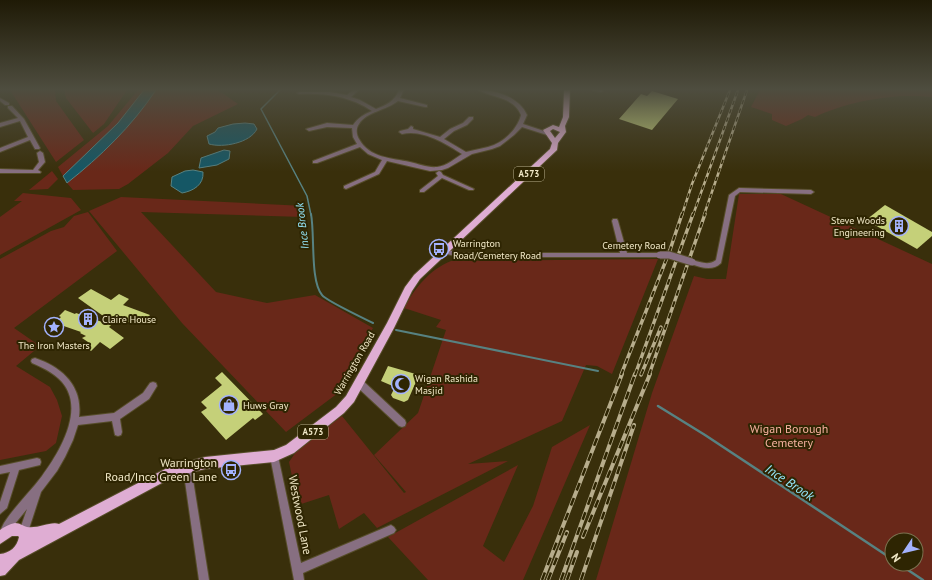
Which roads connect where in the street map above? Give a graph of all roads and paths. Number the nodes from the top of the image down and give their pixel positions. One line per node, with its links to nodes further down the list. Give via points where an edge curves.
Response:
1 (365, 117): 8 (street)
2 (472, 117): 14 (street)
3 (523, 117): 7 (street)
4 (566, 117): 10 (main road, Warrington Road / A573)
5 (21, 119): 6 (street); 13 (street)
6 (0, 125)
7 (521, 125): 11 (street); 18 (street, via 498,145)
8 (355, 127): 9 (street, via 327,125); 16 (street, via 355,136)
9 (309, 129)
10 (561, 129): 11 (main road); 11 (main road); 15 (main road, Warrington Road / A573)
11 (550, 131): 15 (main road)
12 (402, 132): 14 (street, via 411,129)
13 (31, 138): 17 (street); 22 (street, via 42,162 36,172)
14 (441, 139): 18 (street)
15 (555, 143): 29 (main road, Warrington Road / A573, via 553,150)
16 (361, 145): 19 (street, via 372,155); 20 (street, via 324,161)
17 (0, 150)
18 (465, 154): 21 (street, via 450,165)
19 (385, 160): 21 (street); 24 (street, via 377,173 355,185)
20 (315, 162)
21 (438, 169): 23 (street)
22 (0, 171)
23 (441, 176): 25 (street); 26 (street)
24 (346, 186)
25 (473, 190)
26 (422, 191)
27 (811, 192): 30 (street, Cemetery Road, bridge, via 735,192 732,195 719,261 716,265 709,267 670,255)
28 (615, 221): 30 (street)
29 (446, 251): 30 (street, Cemetery Road, via 458,255); 32 (main road, Warrington Road / A573, via 417,277 408,289)
30 (624, 255)
31 (35, 361): 35 (street, via 56,372 69,385 76,408)
32 (359, 384): 36 (street); 38 (main road, Warrington Road / A573, via 340,410 295,445)
33 (153, 386): 34 (street, via 146,396)
34 (115, 417): 35 (street); 37 (street)
35 (74, 421): 43 (street, via 66,446)
36 (402, 423)
37 (118, 432)
38 (274, 456): 41 (main road, Warrington Road / A573); 52 (street, Westwood Lane)
39 (37, 462): 40 (street)
40 (16, 467): 42 (street); 44 (street, via 4,505)
41 (187, 467): 45 (main road, Warrington Road / A573, via 171,472); 53 (street)
42 (0, 470)
43 (37, 490): 47 (street); 48 (street, via 9,522)
44 (0, 509)
45 (71, 524): 47 (main road, Warrington Road / A573, via 48,532); 49 (main road, Warrington Road / A573)
46 (391, 530): 52 (street)
47 (25, 532): 48 (main road, A573, via 12,530); 49 (main road, A573, via 25,541)
48 (1, 537)
49 (14, 555): 50 (main road, A573); 51 (main road, Warrington Road / A573)
50 (0, 560)
51 (0, 570)
52 (298, 575)
53 (204, 580)

